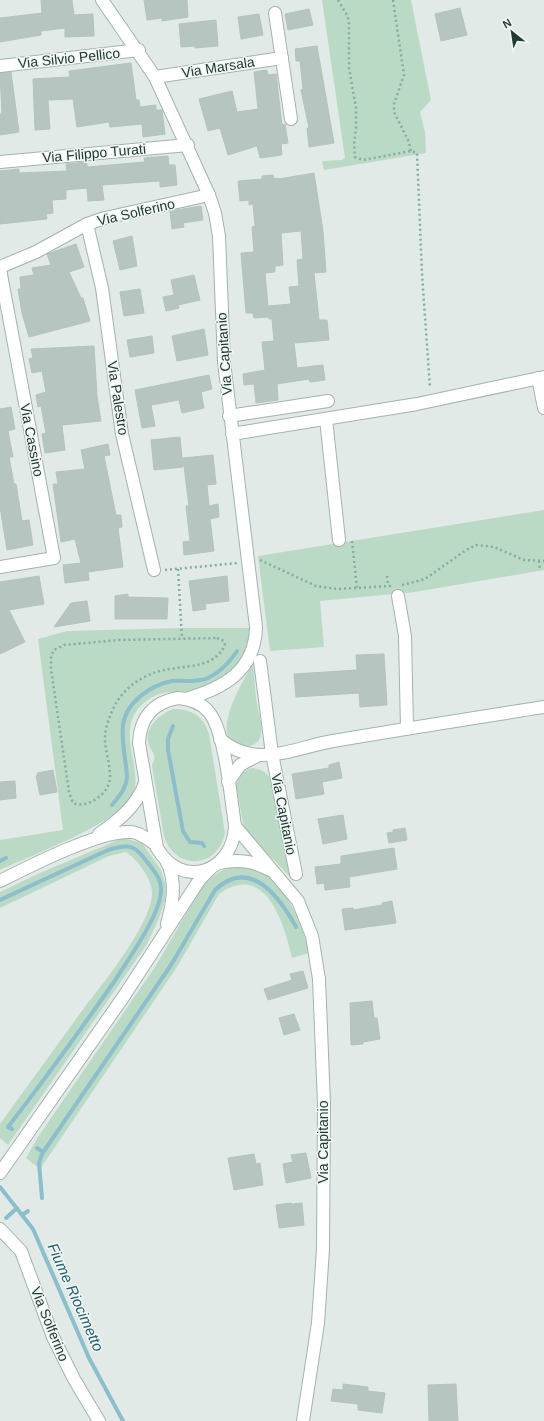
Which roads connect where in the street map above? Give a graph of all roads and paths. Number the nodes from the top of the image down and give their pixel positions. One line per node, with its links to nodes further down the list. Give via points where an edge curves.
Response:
1 (102, 0): 5 (street, Via Capitanio)
2 (338, 0): 11 (path, via 349,22 349,68 356,108 355,157 363,160)
3 (393, 0): 11 (path, via 404,75 394,104 394,112)
4 (275, 13): 6 (street)
5 (139, 50): 7 (street, Via Silvio Pellico); 8 (street, Via Capitanio)
6 (282, 58): 8 (street, Via Marsala); 9 (street)
7 (0, 66)
8 (155, 76): 10 (street, Via Capitanio)
9 (291, 119)
10 (188, 145): 12 (street, Via Filippo Turati); 13 (street, Via Capitanio)
11 (411, 151): 17 (path, via 417,153)
12 (0, 162)
13 (209, 196): 14 (street, Via Solferino, via 123,213); 20 (street, Via Capitanio, via 219,236 221,320)
14 (87, 224): 15 (street, Via Solferino); 30 (street, Via Palestro, via 102,288 122,434)
15 (0, 268): 28 (street, Via Cassino, via 54,558)
16 (541, 378): 19 (street); 21 (street, via 423,403)
17 (430, 393)
18 (328, 401): 20 (street)
19 (544, 408)
20 (229, 416): 22 (street, Via Capitanio)
21 (326, 419): 22 (street); 23 (street)
22 (232, 434): 27 (street, Via Capitanio)
23 (340, 540)
24 (352, 541): 34 (path)
25 (544, 560): 26 (path)
26 (539, 561): 31 (path); 33 (path, via 524,560 494,547 476,545 425,580)
27 (248, 562): 29 (path); 34 (path, via 261,560 316,586); 38 (street, Via Capitanio, via 256,627 256,638 248,658 229,681 209,692)
28 (0, 567)
29 (178, 569): 30 (path); 36 (path)
30 (154, 570)
31 (540, 571)
32 (387, 576): 33 (path)
33 (388, 586): 34 (path)
34 (357, 588)
35 (398, 596): 40 (street, via 405,636)
36 (182, 639): 36 (path, via 221,639 225,645 212,660 198,666 177,667 150,674 124,693 110,715 105,734 110,771 108,788 90,802 78,805 73,803 69,792 51,669 51,656 54,650 64,645 105,640)
37 (260, 661): 42 (street, Via Capitanio)
38 (186, 699): 41 (street, via 208,711); 45 (street, Via Capitanio, via 178,698 162,703 148,713 143,721 139,743)
39 (544, 707): 40 (street)
40 (407, 729): 42 (street)
41 (220, 739): 43 (street, Via Capitanio, via 230,748); 44 (street)
42 (272, 754): 43 (street, Via Capitanio); 52 (street, Via Capitanio)
43 (259, 755): 44 (street, Via Capitanio, via 240,765)
44 (228, 782): 46 (street)
45 (145, 783): 47 (street, via 141,795 128,811); 48 (street, Via Capitanio)
46 (235, 826): 50 (street, via 233,845 228,854); 51 (street, Via Capitanio)
47 (91, 839): 48 (street, via 132,832); 53 (street)
48 (155, 844): 49 (street)
49 (165, 860): 50 (street, Via Capitanio, via 188,871 203,871); 54 (street, via 171,870 173,890)
50 (215, 865): 51 (street, Via Capitanio, via 231,860 252,862); 54 (street, via 200,879)
51 (275, 872): 58 (street, Via Capitanio, via 298,901 307,921 315,952 322,1009 323,1256 318,1323)
52 (296, 874)
53 (0, 881)
54 (163, 936): 55 (street)
55 (0, 1173)
56 (0, 1228): 57 (street, Via Solferino, via 21,1251 53,1337)
57 (99, 1421)
58 (303, 1421)

